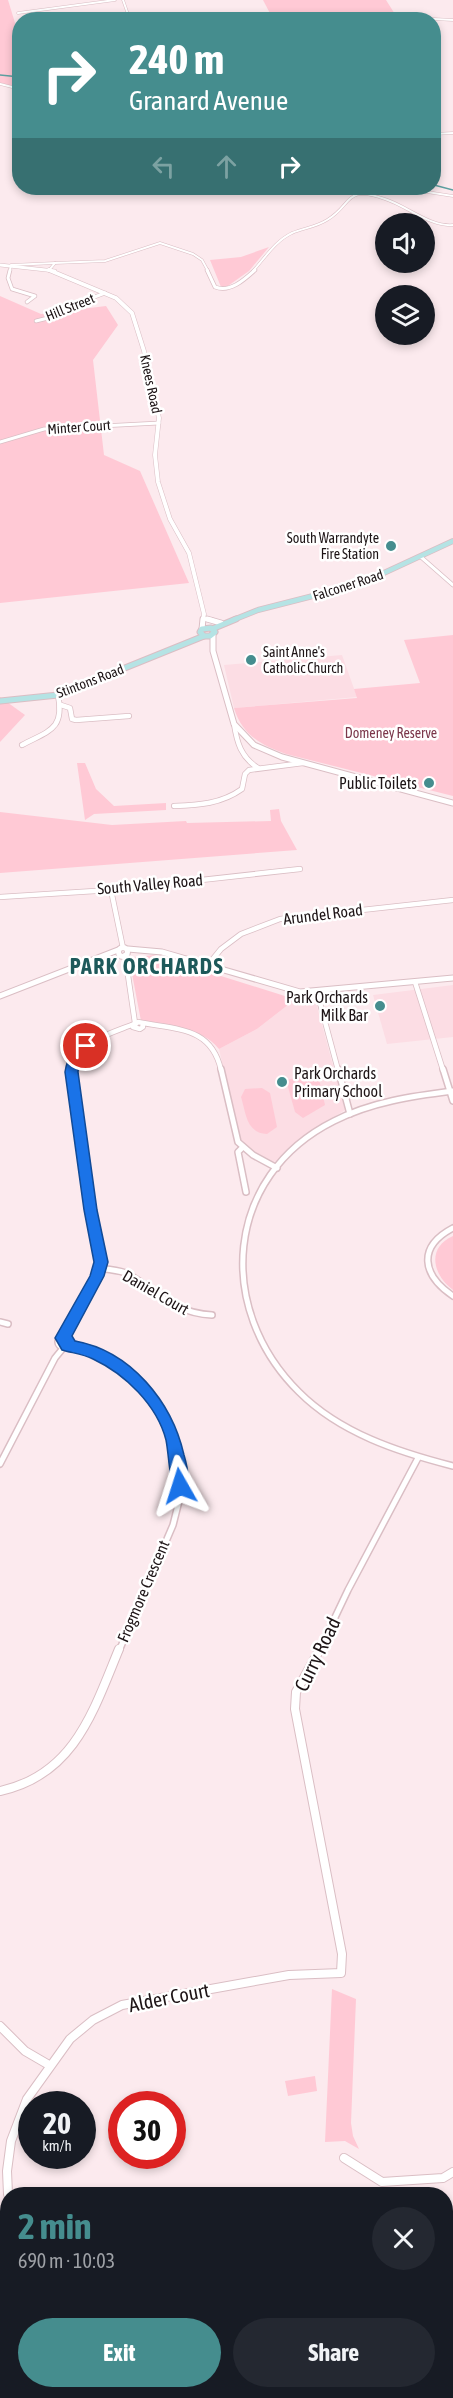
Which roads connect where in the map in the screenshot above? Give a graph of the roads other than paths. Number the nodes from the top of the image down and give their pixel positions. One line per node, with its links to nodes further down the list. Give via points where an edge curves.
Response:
1 (115, 0): 2 (street)
2 (25, 12)
3 (453, 225): 4 (street, via 442,226 377,195 356,195 330,219 287,234 254,271 226,289 212,284 207,267 199,258 160,243 105,261)
4 (59, 263): 6 (street); 7 (street)
5 (0, 265): 6 (street, Knees Road)
6 (11, 265): 7 (street, Knees Road); 9 (street, via 8,278 12,289 34,296)
7 (50, 269): 8 (street, Knees Road)
8 (105, 293): 10 (street, Hill Street); 11 (street, Knees Road, via 132,313)
9 (27, 302)
10 (36, 321)
11 (159, 423): 12 (street, Minter Court, via 44,429); 16 (street, Knees Road, via 155,454 158,482 170,519 189,553)
12 (0, 442)
13 (453, 541): 14 (main road, Falconer Road)
14 (421, 557): 15 (street); 17 (main road, Falconer Road, via 360,584)
15 (453, 585)
16 (205, 616): 18 (street); 19 (street, Knees Road); 20 (street, Knees Road)
17 (240, 617): 18 (main road, Falconer Road); 19 (main road, Falconer Road)
18 (221, 623): 19 (main road, Falconer Road)
19 (213, 631): 20 (main road); 24 (street, Knees Road)
20 (203, 633): 21 (main road, Stintons Road); 22 (street, Knees Road); 23 (main road, Stintons Road)
21 (196, 638): 22 (street); 23 (main road, Stintons Road)
22 (209, 643): 24 (street, Knees Road)
23 (177, 645): 25 (main road, Stintons Road)
24 (213, 651): 29 (street, Knees Road)
25 (58, 695): 26 (main road, Stintons Road); 27 (street)
26 (0, 700)
27 (61, 705): 28 (street, via 70,708 72,719 76,720); 30 (street, via 60,722)
28 (129, 716)
29 (234, 724): 31 (street, Knees Road, via 254,745); 32 (street, Knees Road, via 241,753)
30 (22, 745)
31 (304, 763): 32 (street); 33 (street, Knees Road)
32 (258, 768): 34 (street, via 245,774 242,789 227,800)
33 (453, 803)
34 (174, 806)
35 (300, 869): 36 (street, South Valley Road)
36 (111, 890): 37 (street, South Valley Road); 39 (street)
37 (0, 897)
38 (453, 900): 40 (street, Arundel Road, via 280,919 241,934)
39 (124, 952): 40 (street, via 162,952); 44 (street, via 100,957); 45 (street)
40 (208, 965): 43 (street, via 280,988)
41 (453, 978): 42 (street)
42 (415, 982): 43 (street); 46 (street)
43 (317, 992): 48 (street)
44 (0, 996)
45 (138, 1025): 49 (street, via 191,1033 215,1048 235,1134); 53 (street, via 86,1046 75,1056 71,1068)
46 (452, 1092): 47 (street); 48 (street, via 397,1099)
47 (453, 1101)
48 (350, 1114): 50 (street, via 319,1130)
49 (243, 1147): 50 (street); 51 (street, via 238,1152)
50 (277, 1168): 59 (street, via 255,1203 242,1251 247,1311 258,1340 306,1399 359,1434)
51 (246, 1192)
52 (453, 1228): 54 (street, via 434,1241 427,1263 436,1283)
53 (100, 1268): 55 (street, Daniel Court, via 126,1273 159,1298 194,1314); 58 (street)
54 (453, 1296)
55 (212, 1315)
56 (0, 1322): 57 (street)
57 (8, 1324)
58 (65, 1343): 60 (street); 62 (street, Frogmore Crescent, via 120,1368 158,1408 176,1448 179,1500 80,1737 44,1773)
59 (418, 1458): 61 (street); 63 (street, Curry Road, via 296,1692 295,1709 342,1954)
60 (0, 1464)
61 (453, 1466)
62 (0, 1791)
63 (341, 1973): 65 (street, Alder Court, via 289,1975 122,2005 93,2020 70,2039)
64 (0, 2026): 65 (street, via 25,2050)
65 (49, 2065): 68 (street, Alder Court, via 27,2099 15,2128)
66 (344, 2158): 67 (street, via 382,2182 443,2178)
67 (453, 2172)
68 (8, 2187)

